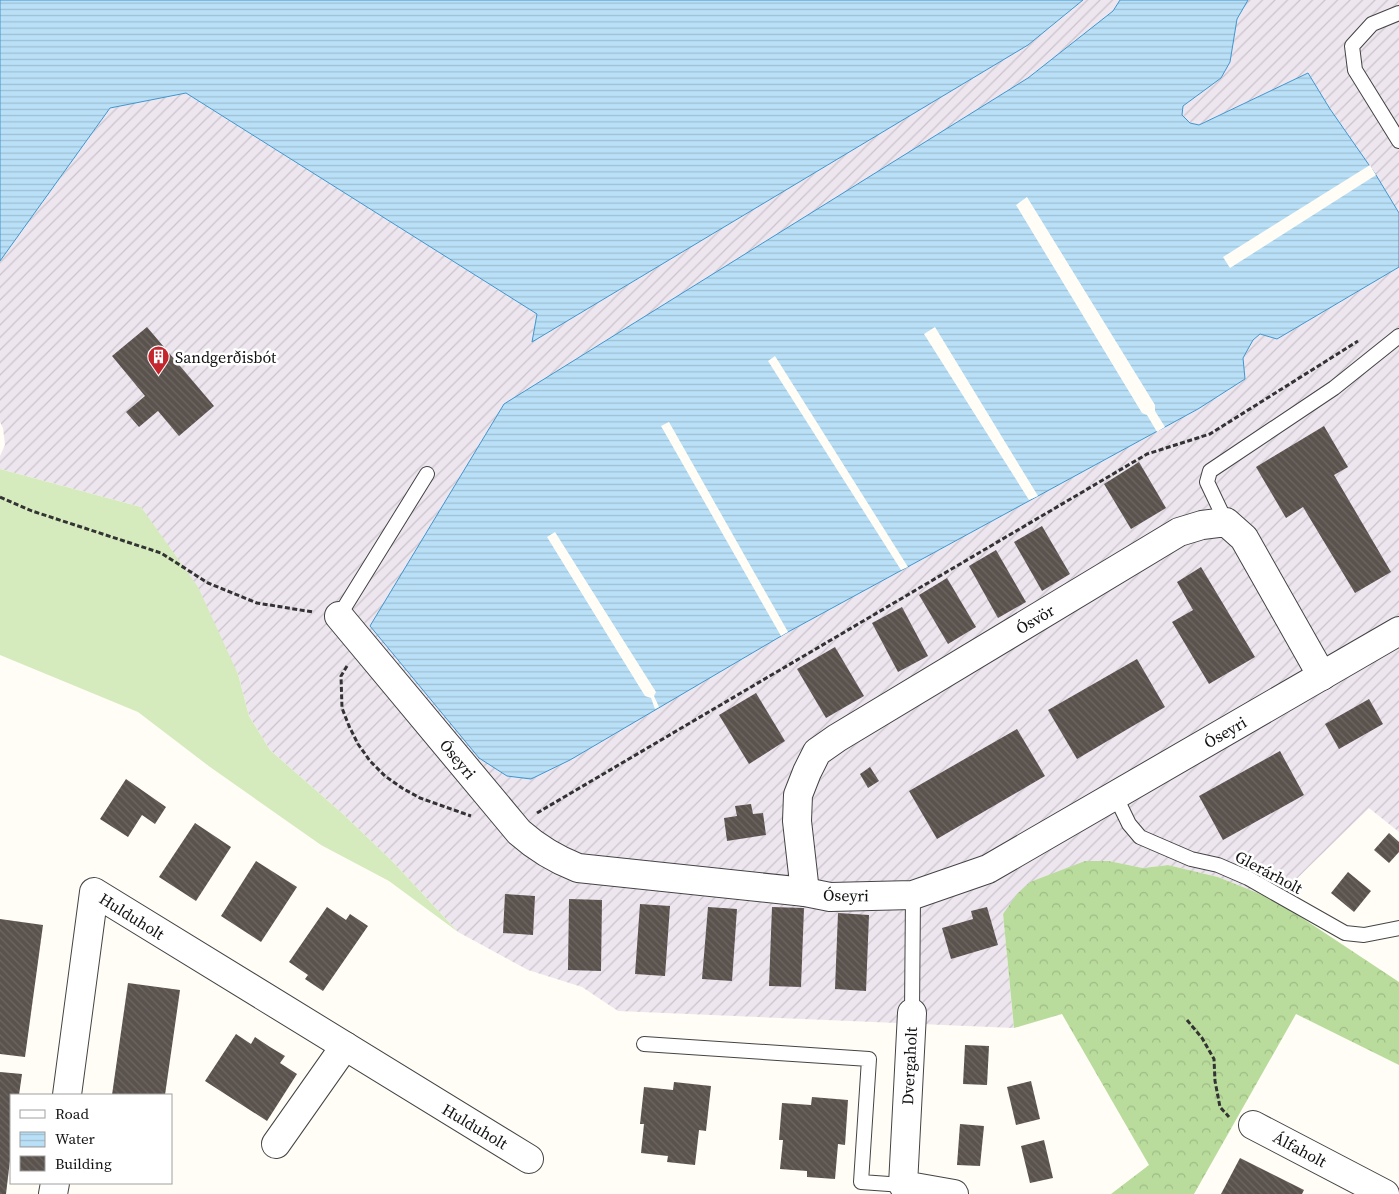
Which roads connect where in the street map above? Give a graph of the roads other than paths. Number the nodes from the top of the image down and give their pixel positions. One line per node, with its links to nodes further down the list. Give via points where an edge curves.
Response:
1 (1399, 13): 2 (lane, via 1372,24 1352,46 1355,70)
2 (1399, 141)
3 (1399, 336): 5 (lane, via 1334,388 1210,471 1207,482)
4 (427, 474): 6 (lane)
5 (1226, 522): 8 (street, via 1244,538); 10 (street, Ósvör, via 1179,532 817,752 798,795 797,821)
6 (339, 616): 10 (street, Óseyri, via 515,826 540,850 578,868)
7 (1399, 631): 8 (street, Óseyri)
8 (1322, 676): 9 (street, Óseyri)
9 (1115, 795): 11 (street, Óseyri, via 988,869); 12 (lane, Glerárholt, via 1129,824 1140,837 1248,878 1345,933 1364,935)
10 (805, 892): 11 (street, Óseyri, via 830,897)
11 (913, 894): 13 (lane, Dvergaholt)
12 (1399, 928)
13 (912, 1013): 21 (street, Dvergaholt)
14 (644, 1044): 22 (lane, via 869,1059)
15 (345, 1046): 16 (street, Hulduholt, via 94,892); 18 (street); 19 (street, Hulduholt)
16 (67, 1094)
17 (1253, 1125): 20 (street, Álfaholt)
18 (276, 1144)
19 (529, 1159)
20 (1340, 1184): 24 (street, Álfaholt)
21 (902, 1185): 22 (lane); 23 (street)
22 (861, 1188)
23 (954, 1194)
24 (1385, 1194)

